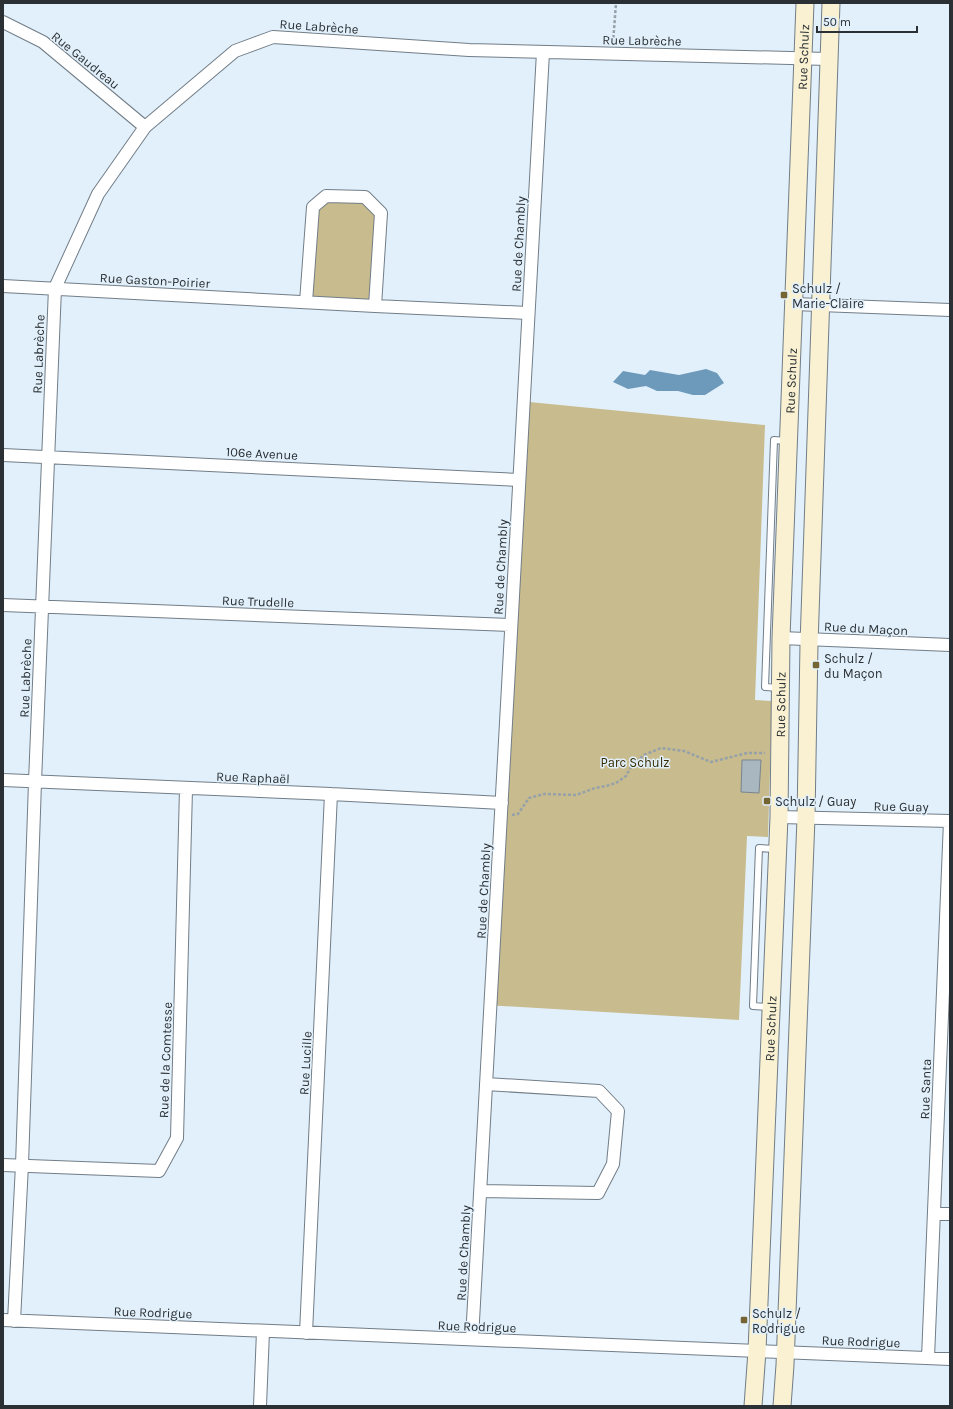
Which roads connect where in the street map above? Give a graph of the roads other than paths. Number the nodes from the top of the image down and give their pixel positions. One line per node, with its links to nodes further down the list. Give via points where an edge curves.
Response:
1 (805, 3): 5 (street, Rue Schulz)
2 (831, 3): 6 (street, Rue Schulz)
3 (3, 22): 7 (street, Rue Gaudreau, via 43,42)
4 (543, 52): 5 (street, Rue Labrèche); 7 (street, Rue Labrèche, via 470,50 273,37 235,51); 15 (street, Rue de Chambly)
5 (802, 58): 6 (street, Rue Labrèche); 11 (street, Rue Schulz)
6 (828, 59): 12 (street, Rue Schulz)
7 (145, 128): 9 (street, Rue Labrèche, via 98,194)
8 (3, 286): 9 (street, Rue Gaston-Poirier)
9 (55, 288): 10 (street, Rue Gaston-Poirier); 18 (street, Rue Labrèche)
10 (306, 302): 13 (street, Rue Gaston-Poirier); 13 (street, via 313,207 326,196 365,197 381,213)
11 (794, 304): 12 (street); 16 (street, Rue Schulz)
12 (820, 305): 14 (street); 21 (street, Rue Schulz)
13 (375, 306): 15 (street, Rue Gaston-Poirier)
14 (950, 310)
15 (528, 313): 19 (street, Rue de Chambly)
16 (788, 441): 20 (street, Rue Schulz); 28 (lane, via 774,440 765,687)
17 (3, 455): 18 (street, 106e Avenue)
18 (48, 457): 19 (street, 106e Avenue); 23 (street, Rue Labrèche)
19 (519, 480): 24 (street, Rue de Chambly)
20 (787, 491): 21 (street); 25 (street, Rue Schulz)
21 (814, 492): 26 (street, Rue Schulz)
22 (3, 604): 23 (street, Rue Trudelle)
23 (42, 606): 24 (street, Rue Trudelle); 30 (street, Rue Labrèche)
24 (511, 625): 33 (street, Rue de Chambly)
25 (781, 638): 26 (street, Rue du Maçon); 28 (street, Rue Schulz)
26 (810, 639): 27 (street, Rue du Maçon); 35 (street, Rue Schulz)
27 (950, 645)
28 (781, 688): 34 (street, Rue Schulz)
29 (3, 780): 30 (street, Rue Raphaël)
30 (35, 782): 31 (street, Rue Raphaël); 41 (street, Rue Labrèche)
31 (186, 789): 32 (street, Rue Raphaël); 41 (street, Rue de la Comtesse, via 177,1138 158,1170)
32 (331, 794): 33 (street, Rue Raphaël); 47 (street, Rue Lucille)
33 (502, 809): 39 (street, Rue de Chambly)
34 (779, 817): 35 (street, Rue Guay); 37 (street, Rue Schulz)
35 (806, 818): 36 (street, Rue Guay); 38 (street, Rue Schulz)
36 (950, 821): 43 (street, Rue Santa)
37 (770, 1026): 38 (street); 49 (street, Rue Schulz)
38 (798, 1027): 50 (street, Rue Schulz)
39 (486, 1084): 42 (street, Rue de Chambly); 42 (street, Rue de Chambly, via 599,1091 618,1111 613,1164 598,1193)
40 (3, 1164): 41 (street, Rue de la Comtesse)
41 (22, 1165): 45 (street, Rue Labrèche)
42 (481, 1191): 48 (street, Rue de Chambly)
43 (934, 1214): 44 (street); 51 (street, Rue Santa)
44 (950, 1214)
45 (9, 1321): 46 (street, Rue Rodrigue)
46 (264, 1331): 47 (street, Rue Rodrigue); 53 (street)
47 (306, 1333): 48 (street, Rue Rodrigue)
48 (472, 1339): 49 (street, Rue Rodrigue)
49 (757, 1351): 50 (street, Rue Rodrigue); 54 (street, Rue Schulz)
50 (785, 1352): 51 (street, Rue Rodrigue); 55 (street, Rue Schulz)
51 (928, 1358): 52 (street, Rue Rodrigue)
52 (950, 1359)
53 (260, 1406)
54 (753, 1406)
55 (782, 1406)

